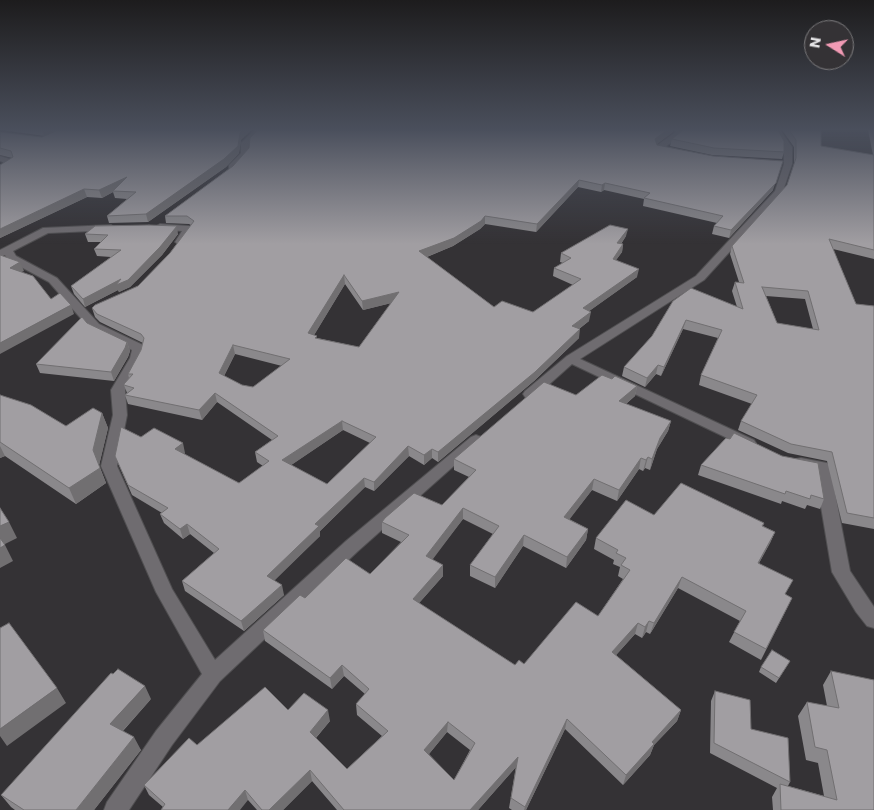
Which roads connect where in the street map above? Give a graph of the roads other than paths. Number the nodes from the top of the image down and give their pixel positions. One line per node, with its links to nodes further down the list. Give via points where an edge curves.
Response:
1 (231, 168): 3 (street)
2 (783, 168): 8 (street, via 779,192 700,278)
3 (223, 175)
4 (162, 218): 7 (street, via 151,227 189,229)
5 (123, 228): 6 (street, via 46,230)
6 (3, 252): 14 (street, via 52,280 87,312 95,327 139,348 118,390 120,415 109,466 165,592)
7 (172, 252)
8 (571, 359): 9 (street); 11 (street)
9 (518, 404)
10 (488, 430): 14 (street, via 352,546)
11 (757, 447)
12 (784, 460): 13 (street, via 822,466 841,572 862,607)
13 (874, 620)
14 (213, 675): 15 (street, via 164,738)
15 (115, 810)

